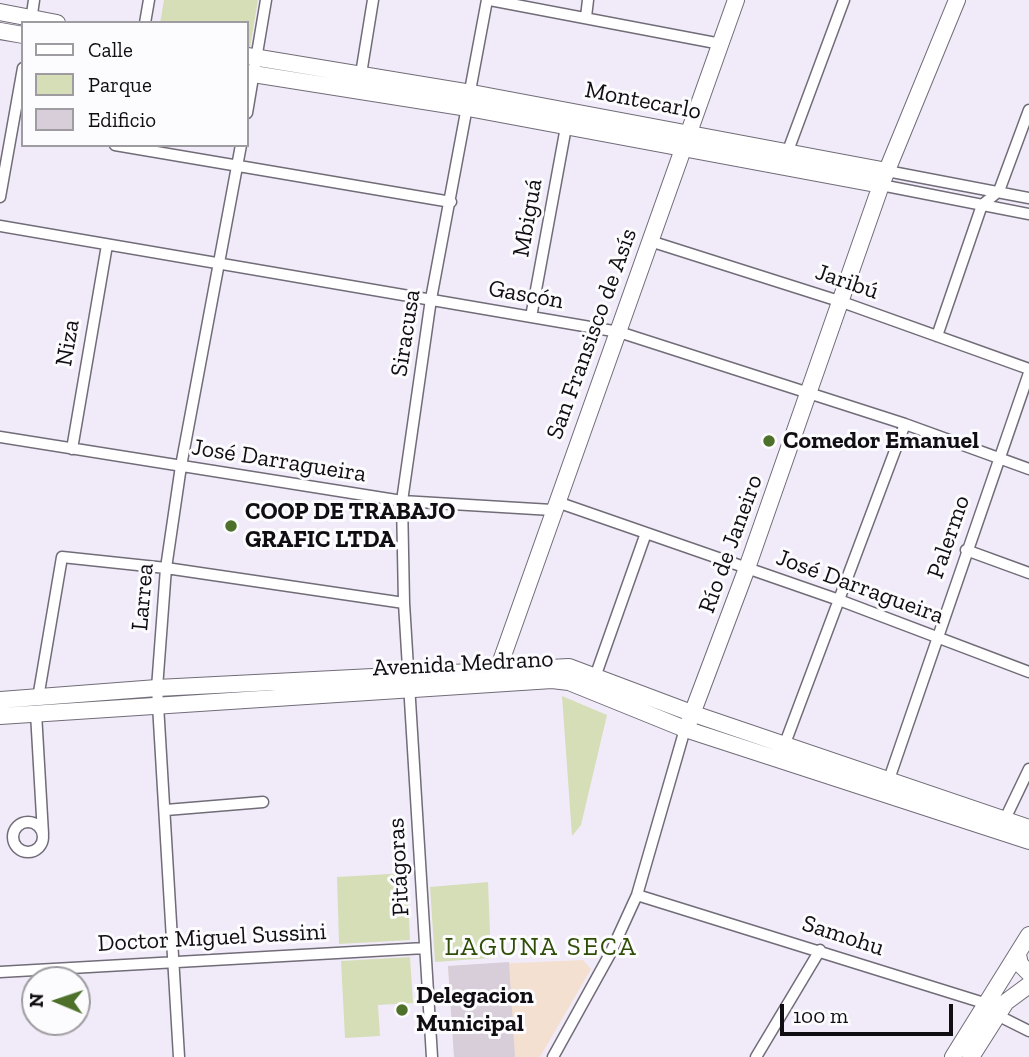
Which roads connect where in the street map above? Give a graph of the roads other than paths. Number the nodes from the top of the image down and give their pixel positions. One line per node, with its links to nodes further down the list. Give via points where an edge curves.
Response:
1 (34, 0): 12 (street)
2 (149, 0): 13 (street)
3 (265, 0): 17 (street)
4 (373, 0): 19 (street)
5 (489, 0): 11 (street); 22 (street, Siracusa)
6 (589, 0): 11 (street)
7 (736, 0): 16 (main road, San Fransisco de Asís)
8 (844, 0): 29 (street)
9 (957, 0): 31 (main road, Río de Janeiro)
10 (0, 12): 12 (main road)
11 (586, 17): 16 (street)
12 (31, 20)
13 (145, 21)
14 (0, 31): 15 (main road)
15 (21, 36)
16 (721, 44): 26 (main road, San Fransisco de Asís)
17 (251, 56): 18 (street); 19 (main road, Montecarlo)
18 (250, 73): 19 (main road, Montecarlo); 21 (street)
19 (359, 82): 22 (main road, Montecarlo)
20 (21, 92): 25 (street)
21 (248, 100)
22 (470, 101): 24 (main road, Montecarlo); 26 (main road, Montecarlo); 35 (street, Siracusa)
23 (1029, 110): 32 (street)
24 (566, 127): 26 (main road, Montecarlo); 44 (street, Mbiguá)
25 (18, 128): 33 (street)
26 (685, 140): 29 (main road, Montecarlo); 39 (main road, San Fransisco de Asís)
27 (127, 147): 30 (street)
28 (241, 147): 30 (street, Larrea)
29 (785, 159): 31 (main road, Montecarlo)
30 (237, 166): 35 (street); 41 (street, Larrea)
31 (884, 178): 32 (street, Montecarlo); 36 (street, Montecarlo); 43 (main road, Río de Janeiro)
32 (999, 191): 34 (street, Montecarlo); 36 (street)
33 (0, 197)
34 (1029, 198)
35 (451, 202): 42 (street, Siracusa)
36 (982, 205): 37 (street, Montecarlo); 46 (street)
37 (1029, 214)
38 (0, 226): 40 (street, Gascón)
39 (650, 240): 43 (street, Jaribú); 45 (main road, San Fransisco de Asís)
40 (107, 245): 41 (street, Gascón); 51 (street, Niza)
41 (218, 263): 42 (street, Gascón); 53 (street, Larrea)
42 (431, 299): 44 (street, Gascón); 55 (street, Siracusa)
43 (842, 302): 46 (street, Jaribú); 48 (main road, Río de Janeiro)
44 (531, 317): 45 (street, Gascón)
45 (619, 332): 48 (street, Gascón); 56 (main road, San Fransisco de Asís)
46 (937, 336): 47 (street, Jaribú)
47 (1029, 371): 52 (street, Palermo)
48 (809, 392): 49 (street, Gascón); 60 (main road, Río de Janeiro)
49 (905, 424): 52 (street, Gascón); 62 (street)
50 (0, 437): 51 (street, José Darragueira)
51 (72, 449): 53 (street, José Darragueira)
52 (999, 458): 54 (street, Gascón); 58 (street, Palermo)
53 (180, 467): 55 (street, José Darragueira); 59 (street, Larrea)
54 (1029, 469)
55 (402, 501): 56 (street, José Darragueira); 63 (street, Siracusa)
56 (554, 506): 57 (street, José Darragueira); 66 (main road, San Fransisco de Asís)
57 (646, 533): 60 (street, José Darragueira); 67 (street)
58 (966, 550): 61 (street); 64 (street, Palermo)
59 (166, 568): 63 (street); 69 (street, Larrea); 71 (street, via 62,557)
60 (747, 568): 62 (street, José Darragueira); 73 (main road, Río de Janeiro)
61 (1029, 573)
62 (839, 600): 64 (street, José Darragueira); 76 (street)
63 (404, 603): 68 (street, Siracusa)
64 (937, 637): 65 (street, José Darragueira); 78 (street, Palermo)
65 (1029, 672)
66 (495, 677): 67 (main road, Avenida Medrano, via 569,667); 68 (main road, Avenida Medrano); 75 (main road, Avenida Medrano, via 569,682)
67 (595, 677): 73 (main road, Avenida Medrano)
68 (410, 682): 69 (main road, Avenida Medrano); 72 (main road, Avenida Medrano); 87 (street, Pitágoras)
69 (157, 688): 71 (main road, Avenida Medrano); 72 (street, Larrea)
70 (0, 700): 71 (main road, Avenida Medrano)
71 (37, 706): 72 (main road, Avenida Medrano); 74 (main road, Avenida Medrano); 83 (street)
72 (158, 706): 80 (street, Larrea)
73 (694, 714): 75 (main road, Río de Janeiro); 76 (main road, Avenida Medrano)
74 (0, 716)
75 (685, 729): 78 (main road, Avenida Medrano); 85 (street, Río de Janeiro)
76 (784, 746): 78 (main road, Avenida Medrano)
77 (1029, 769): 81 (street)
78 (887, 788): 81 (main road, Avenida Medrano); 84 (main road, Avenida Medrano)
79 (263, 802): 80 (street)
80 (166, 810): 90 (street, Larrea)
81 (1005, 819): 82 (main road, Avenida Medrano)
82 (1029, 828)
83 (43, 834)
84 (1029, 841)
85 (637, 895): 88 (street, Samohu); 99 (street, Río de Janeiro)
86 (1029, 934): 89 (main road)
87 (425, 948): 90 (street, Doctor Miguel Sussini); 98 (street, Pitágoras)
88 (820, 950): 94 (street, Samohu); 100 (street)
89 (1018, 955): 92 (main road); 94 (main road)
90 (175, 960): 91 (street, Doctor Miguel Sussini); 97 (street, Larrea)
91 (0, 972)
92 (1029, 973)
93 (1029, 985): 95 (main road)
94 (984, 1003): 95 (street, Samohu); 101 (main road)
95 (997, 1015): 96 (street, Samohu); 102 (main road)
96 (1029, 1031)
97 (179, 1057)
98 (432, 1057)
99 (553, 1057)
100 (756, 1057)
101 (953, 1057)
102 (971, 1057)

